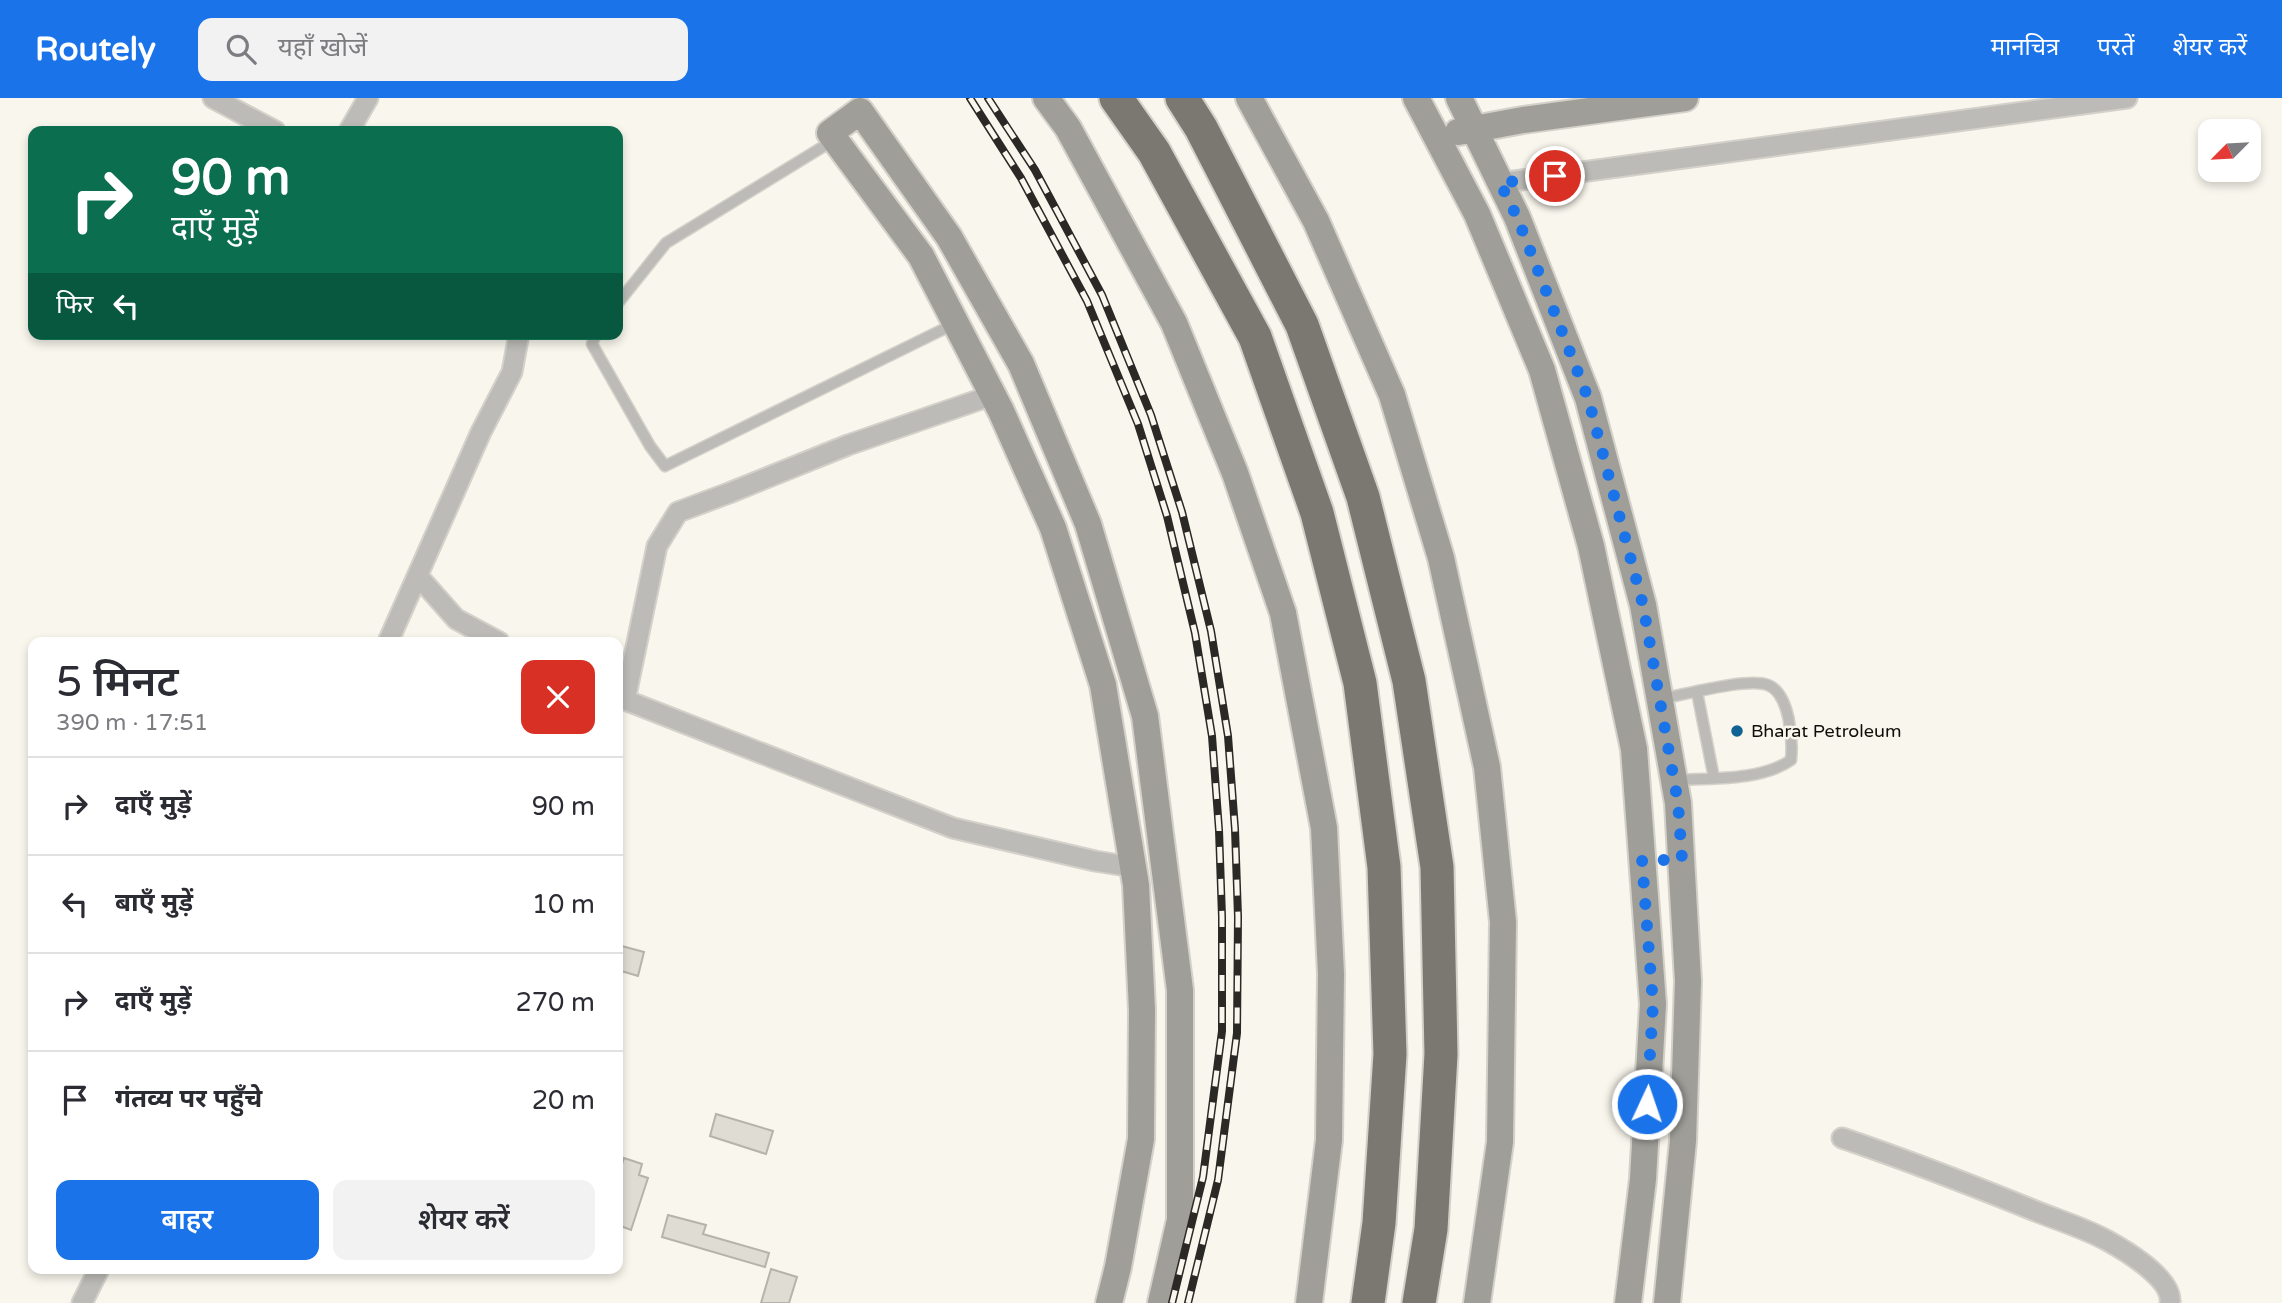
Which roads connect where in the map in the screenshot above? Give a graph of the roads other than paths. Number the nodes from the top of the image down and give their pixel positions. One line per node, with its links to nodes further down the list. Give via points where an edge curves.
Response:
1 (212, 98): 11 (street)
2 (368, 98): 12 (street)
3 (1046, 98): 39 (street, via 1068,128 1174,323 1235,473 1283,613 1324,828 1331,974 1329,1140)
4 (1116, 98): 40 (highway, via 1154,152 1255,338 1318,513 1360,683 1384,867 1390,1054 1379,1223)
5 (1182, 98): 41 (highway, via 1302,325 1363,496 1409,681 1437,867 1441,1054 1431,1228)
6 (1249, 98): 42 (street, via 1316,221 1392,395 1441,558 1488,767 1503,922 1500,1142)
7 (1416, 98): 14 (street)
8 (1459, 98): 13 (street)
9 (1685, 98): 13 (street)
10 (2127, 98): 16 (street)
11 (265, 126)
12 (352, 126)
13 (1474, 129): 14 (street); 16 (street)
14 (1436, 136): 32 (street, via 1477,214 1542,370 1591,546 1634,749)
15 (834, 139): 17 (lane, via 666,243); 18 (street, via 921,256); 38 (street, via 830,133 860,111 949,237 1020,364 1088,524 1145,716 1180,990 1180,1220)
16 (1500, 183): 27 (street, via 1588,398 1643,605)
17 (623, 297)
18 (955, 323): 20 (lane, via 665,466); 21 (street)
19 (518, 340): 22 (street, via 512,372)
20 (594, 340)
21 (993, 395): 25 (street, via 848,445 678,512 657,546); 33 (street, via 1053,528 1103,685)
22 (418, 576): 23 (street); 24 (street, via 456,619)
23 (390, 637)
24 (490, 637)
25 (623, 690)
26 (1697, 692): 27 (lane); 29 (lane); 29 (lane, via 1749,682 1767,684 1777,690 1791,729 1791,760 1780,768)
27 (1660, 699): 30 (street)
28 (623, 700): 33 (street, via 953,828)
29 (1714, 778): 30 (lane)
30 (1674, 780): 31 (street)
31 (1682, 859): 32 (street); 44 (street, via 1688,981 1684,1114)
32 (1642, 861): 43 (street, via 1653,1004 1643,1179)
33 (1133, 867): 37 (street, via 1143,1010 1141,1139)
34 (1842, 1138): 45 (street, via 2105,1239 2158,1277)
35 (96, 1274): 36 (street)
36 (82, 1303)
37 (1109, 1303)
38 (1161, 1303)
39 (1309, 1303)
40 (1368, 1303)
41 (1419, 1303)
42 (1477, 1303)
43 (1628, 1303)
44 (1667, 1303)
45 (2169, 1303)

